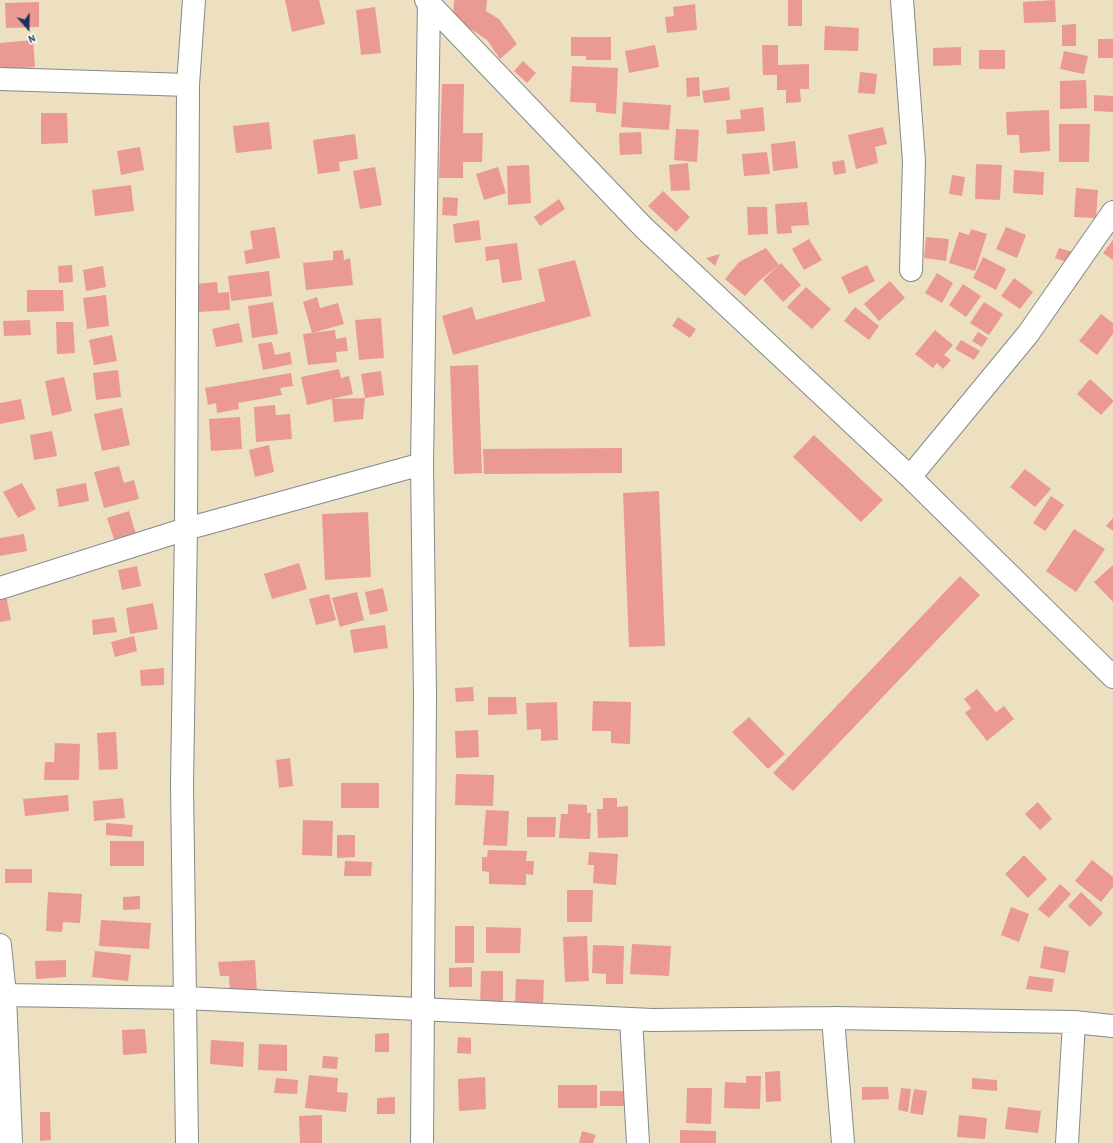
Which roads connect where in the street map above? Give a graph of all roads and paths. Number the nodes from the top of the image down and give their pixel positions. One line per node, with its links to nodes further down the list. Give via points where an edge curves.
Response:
1 (194, 0): 5 (street)
2 (902, 0): 7 (street, via 914,161)
3 (428, 1): 8 (street); 9 (street, via 644,228)
4 (0, 78): 5 (street)
5 (188, 85): 10 (street)
6 (1113, 212): 9 (street, via 1028,334)
7 (911, 270)
8 (422, 464): 10 (street); 16 (street, via 425,696)
9 (910, 477): 12 (street)
10 (186, 529): 11 (street); 15 (street, via 182,785)
11 (0, 588)
12 (1113, 677)
13 (0, 945): 14 (street)
14 (5, 995): 15 (street); 21 (street)
15 (185, 998): 16 (street); 22 (street)
16 (423, 1010): 18 (street); 23 (street)
17 (833, 1018): 18 (street); 19 (street); 25 (street)
18 (631, 1019): 24 (street)
19 (1074, 1022): 20 (street); 26 (street)
20 (1113, 1026)
21 (11, 1143)
22 (188, 1143)
23 (422, 1143)
24 (638, 1143)
25 (843, 1143)
26 (1067, 1143)

